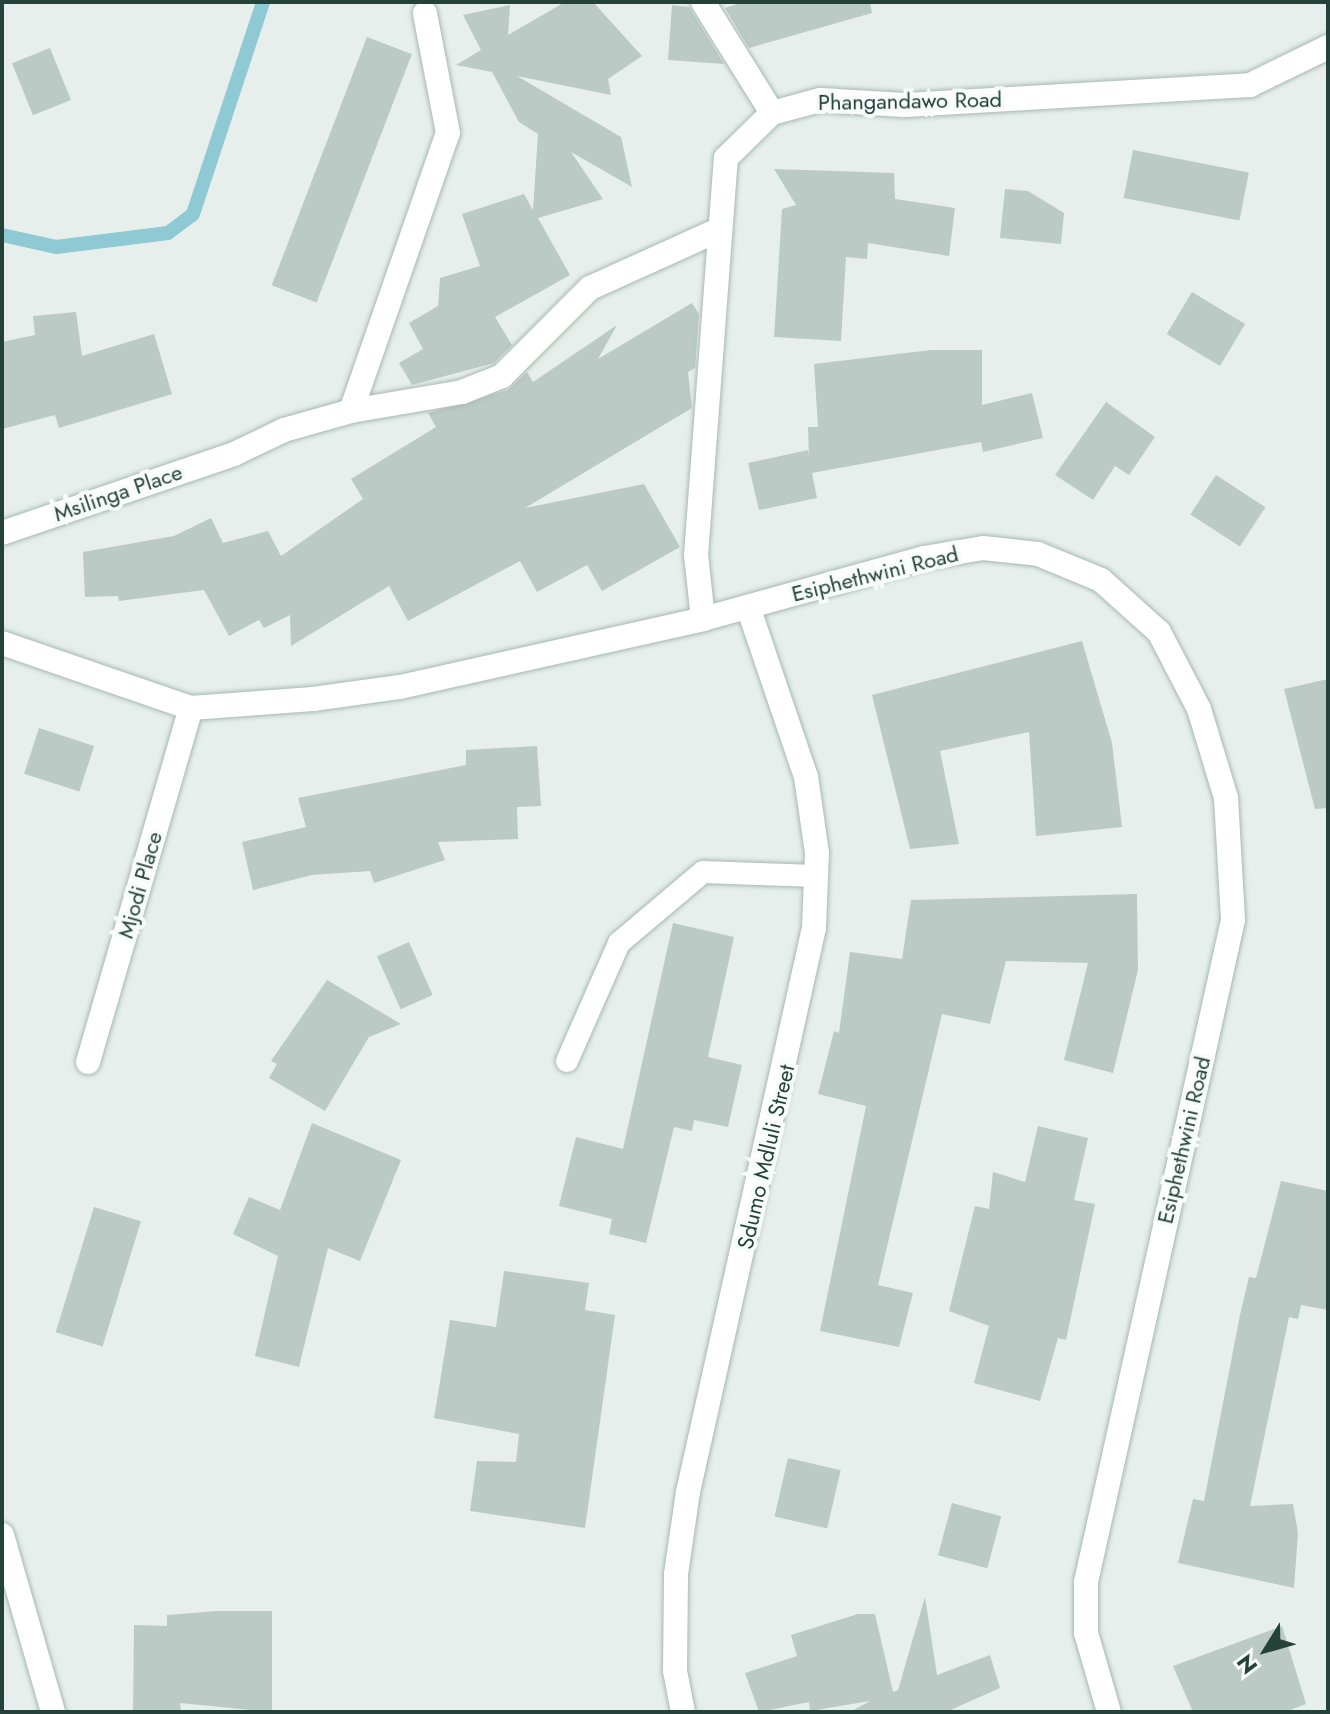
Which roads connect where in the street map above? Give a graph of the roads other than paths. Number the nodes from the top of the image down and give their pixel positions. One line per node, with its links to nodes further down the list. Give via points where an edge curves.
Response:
1 (703, 2): 4 (street)
2 (425, 13): 6 (street, via 448,133)
3 (1328, 47): 4 (street, Phangandawo Road, via 1250,85 905,105 820,100)
4 (772, 113): 5 (street, Phangandawo Road, via 726,158)
5 (716, 231): 6 (street, Msilinga Place, via 590,288 502,376 423,401); 9 (street, Phangandawo Road, via 696,555)
6 (351, 411): 7 (street, Msilinga Place, via 284,430 234,454)
7 (2, 533)
8 (748, 607): 9 (street, Esiphethwini Road); 12 (street, Sdumo Mdluli Street, via 806,777); 18 (street, Esiphethwini Road, via 924,558 983,548 1038,554 1101,580 1159,632 1199,709 1226,798 1233,920 1086,1582 1086,1633)
9 (703, 619): 11 (street, Esiphethwini Road, via 400,687)
10 (2, 643): 11 (street, Esiphethwini Road)
11 (191, 708): 14 (street, Mjodi Place)
12 (815, 876): 13 (lane, via 703,872 619,943); 17 (street, Sdumo Mdluli Street, via 814,928 796,1027 688,1492 676,1574 675,1671)
13 (567, 1061)
14 (88, 1062)
15 (2, 1535): 16 (street)
16 (53, 1712)
17 (683, 1712)
18 (1109, 1712)

